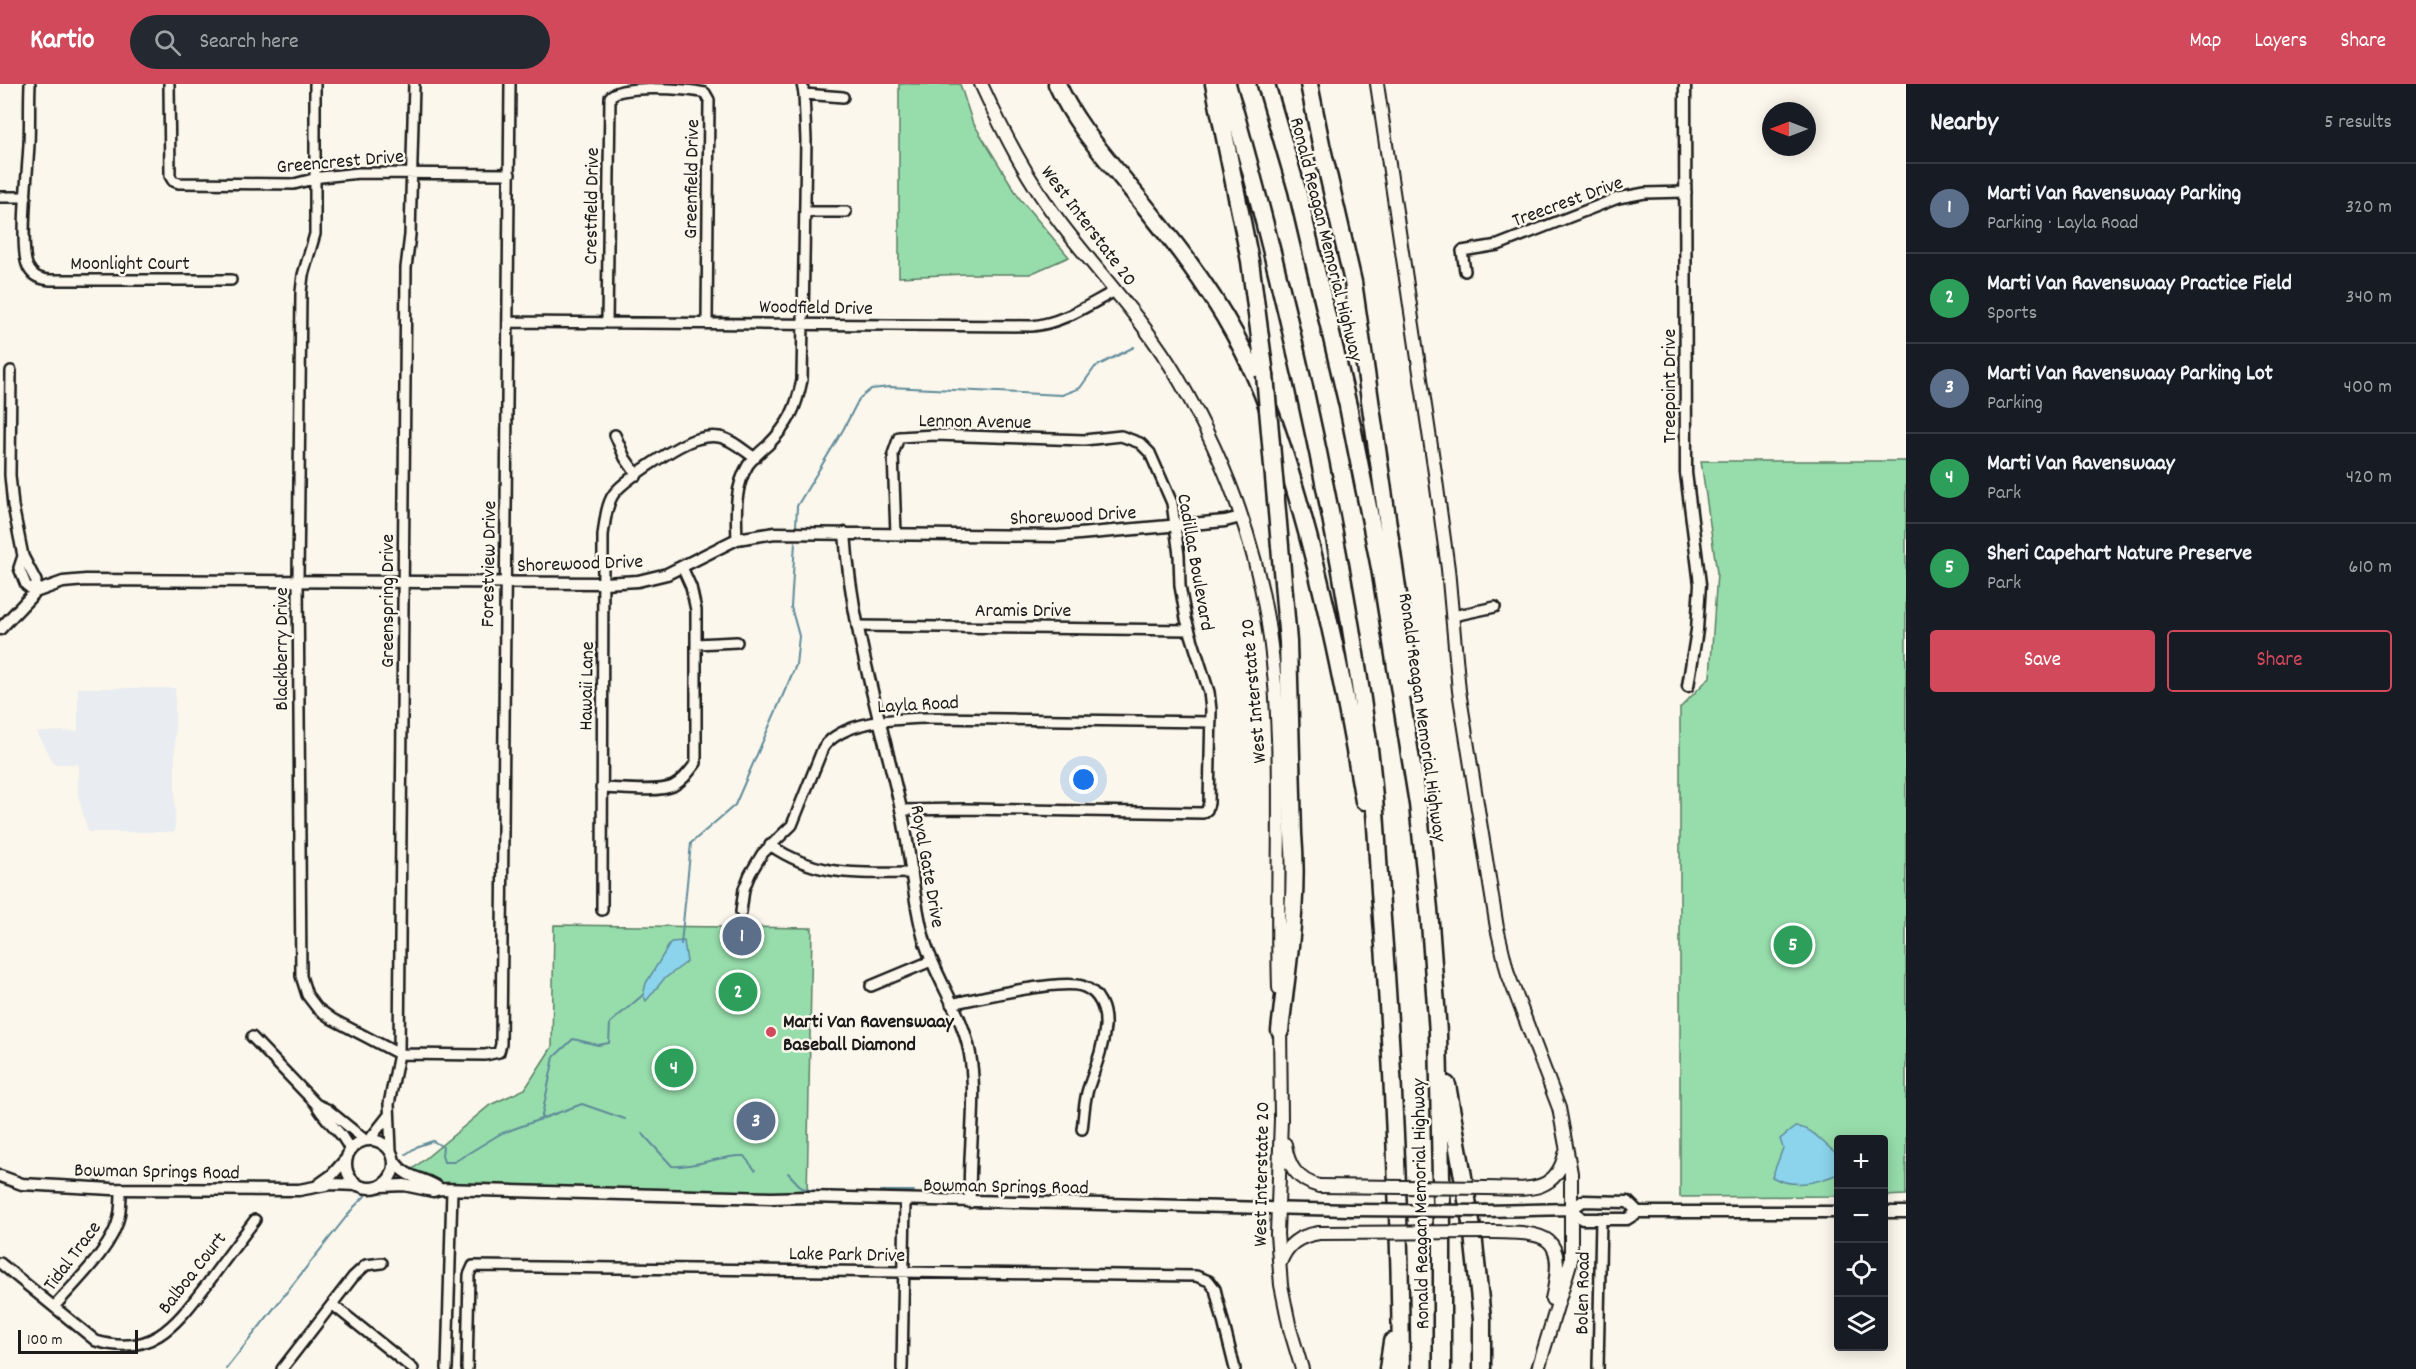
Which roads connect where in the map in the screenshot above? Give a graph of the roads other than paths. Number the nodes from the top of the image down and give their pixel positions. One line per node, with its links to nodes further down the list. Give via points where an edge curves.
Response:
1 (30, 84): 25 (street)
2 (169, 84): 22 (street, Greencrest Drive, via 173,181 294,184)
3 (315, 84): 22 (street, Blackberry Drive)
4 (414, 84): 20 (street, Greenspring Drive)
5 (510, 84): 21 (street, Forestview Drive)
6 (802, 84): 17 (street)
7 (981, 84): 30 (main road, West Interstate 20, via 1028,176)
8 (1048, 84): 19 (highway, via 1059,103)
9 (1057, 84): 19 (highway)
10 (1214, 84): 72 (highway, bridge, via 1250,261 1265,375 1288,642 1296,864)
11 (1227, 84): 66 (highway, Ronald Reagan Memorial Highway, via 1299,355 1333,520 1370,753)
12 (1266, 84): 62 (highway, Ronald Reagan Memorial Highway, via 1297,190 1348,406 1380,568)
13 (1309, 84): 62 (highway, via 1353,282 1365,359 1407,657)
14 (1377, 84): 52 (main road)
15 (1685, 84): 23 (street, Treepoint Drive)
16 (615, 91): 32 (street, Greenfield Drive, via 642,88 707,95); 33 (street, Crestfield Drive, via 609,109)
17 (804, 94): 18 (street); 26 (street)
18 (843, 97)
19 (1072, 112): 66 (highway, via 1188,261 1236,335 1276,424 1317,565 1351,723)
20 (412, 172): 21 (street, Greencrest Drive); 22 (street, Greencrest Drive); 47 (street, Greenspring Drive, via 406,268)
21 (510, 174): 31 (street, Forestview Drive)
22 (315, 178): 46 (street, Blackberry Drive, via 315,234 301,292)
23 (1686, 192): 28 (street, Treecrest Drive, via 1618,198 1498,245 1462,251); 58 (street, Treepoint Drive, via 1686,473 1700,585)
24 (0, 197): 25 (street)
25 (26, 197): 29 (street, Moonlight Court, via 27,266 41,279)
26 (805, 212): 27 (street); 34 (street)
27 (846, 212)
28 (1465, 271)
29 (231, 280)
30 (1115, 291): 34 (street, Woodfield Drive, via 1065,318 1032,326); 40 (main road, West Interstate 20, via 1147,331 1193,404 1216,450)
31 (508, 322): 33 (street, Woodfield Drive); 48 (street, Forestview Drive)
32 (707, 322): 33 (street, Woodfield Drive); 34 (street, Woodfield Drive)
33 (607, 323)
34 (803, 323): 38 (street, via 798,401 784,429)
35 (11, 371): 50 (street, via 13,506 23,556 36,581)
36 (615, 435): 39 (street)
37 (1145, 447): 41 (street, Cadillac Boulevard, via 1160,472); 43 (street, Lennon Avenue, via 1121,436 1084,440 899,437 893,454)
38 (755, 458): 39 (street, Hawaii Lane, via 727,439 712,436 684,444); 44 (street, via 748,465 738,493)
39 (637, 475): 49 (street, Hawaii Lane, via 613,495 606,511)
40 (1240, 517): 41 (street, Shorewood Drive); 72 (main road, West Interstate 20, via 1260,584 1275,690)
41 (1176, 525): 43 (street, Shorewood Drive, via 1057,536); 55 (street, Cadillac Boulevard, via 1180,586)
42 (845, 533): 43 (street, Shorewood Drive); 44 (street, Shorewood Drive, via 775,533); 53 (street, Royal Gate Drive)
43 (896, 534)
44 (737, 539): 45 (street, Shorewood Drive)
45 (682, 567): 49 (street, Shorewood Drive, via 648,579); 57 (street, via 696,610)
46 (298, 580): 47 (street, Shorewood Drive); 50 (street, Shorewood Drive, via 86,580 63,582); 76 (street, Blackberry Drive, via 300,976 317,1008)
47 (403, 582): 48 (street, Shorewood Drive); 76 (street, Greenspring Drive)
48 (505, 583): 49 (street, Shorewood Drive); 75 (street, Forestview Drive)
49 (604, 584): 61 (street, Hawaii Lane)
50 (35, 592): 54 (street, Shorewood Drive)
51 (1494, 607): 52 (street)
52 (1453, 616): 82 (main road, via 1460,691 1501,948 1559,1108)
53 (857, 626): 55 (street, Aramis Drive); 59 (street, Royal Gate Drive)
54 (0, 629)
55 (1189, 630): 60 (street, Cadillac Boulevard, via 1209,692)
56 (737, 642): 57 (street)
57 (696, 644): 61 (street, via 696,763 672,787)
58 (1688, 686)
59 (880, 722): 60 (street, Layla Road, via 929,718); 63 (street, Royal Gate Drive); 64 (street, Layla Road, via 830,738 792,825)
60 (1210, 722): 63 (street, Cadillac Boulevard, via 1209,803 1203,813)
61 (602, 788): 67 (street, Hawaii Lane)
62 (1418, 804): 73 (highway, Ronald Reagan Memorial Highway)
63 (901, 810): 65 (street, Royal Gate Drive)
64 (770, 845): 65 (street, via 786,856 824,870); 68 (street, Layla Road, via 750,874)
65 (912, 873): 69 (street, Royal Gate Drive, via 917,915)
66 (1381, 900): 105 (highway, Ronald Reagan Memorial Highway, via 1395,1105)
67 (602, 910)
68 (741, 912)
69 (931, 961): 70 (street); 71 (street, Royal Gate Drive)
70 (871, 986)
71 (951, 1004): 80 (street, via 1061,984 1078,985 1092,992 1103,1005 1105,1024 1087,1091); 92 (street, Royal Gate Drive, via 960,1018 971,1060)
72 (1280, 1031): 79 (main road, West Interstate 20)
73 (1438, 1033): 119 (highway, Ronald Reagan Memorial Highway); 120 (highway, via 1473,1234 1482,1319)
74 (252, 1037): 77 (street)
75 (501, 1044): 76 (street, Blackberry Drive, via 495,1054)
76 (399, 1054): 78 (street, Greenspring Drive)
77 (316, 1104): 81 (street); 83 (street, via 343,1136)
78 (388, 1116): 81 (street, Greenspring Drive); 84 (street, Greenspring Drive)
79 (1281, 1119): 82 (main road, bridge, via 1291,1167 1299,1178 1319,1186 1530,1188 1546,1184 1560,1171); 93 (main road, West Interstate 20)
80 (1082, 1129)
81 (368, 1140): 83 (street, via 355,1145); 84 (street, via 378,1141)
82 (1566, 1147): 94 (main road)
83 (348, 1155): 86 (street, via 348,1173); 88 (street, via 332,1175)
84 (392, 1156): 87 (street, via 392,1175); 90 (street, Bowman Springs Road, via 407,1176)
85 (0, 1176): 89 (street, Bowman Springs Road, via 22,1184)
86 (358, 1185): 87 (street); 88 (street, Bowman Springs Road)
87 (381, 1186): 90 (street, Bowman Springs Road)
88 (315, 1187): 89 (street, Bowman Springs Road)
89 (121, 1189): 107 (street, Tidal Trace, via 119,1218 113,1234)
90 (446, 1189): 91 (street, Bowman Springs Road); 112 (street)
91 (905, 1201): 92 (street, Bowman Springs Road); 104 (street)
92 (970, 1202): 93 (street, Bowman Springs Road)
93 (1277, 1209): 94 (street, Bowman Springs Road, bridge); 103 (main road, West Interstate 20)
94 (1572, 1209): 95 (street, via 1583,1201 1628,1202); 99 (street, via 1582,1219); 108 (main road, via 1571,1260)
95 (1638, 1212): 96 (street); 99 (street, via 1628,1219)
96 (1834, 1212)
97 (1888, 1212): 98 (street)
98 (1906, 1212)
99 (1601, 1218): 122 (street, Bolen Road)
100 (255, 1220): 107 (street, Balboa Court, via 180,1319 164,1334 147,1342 113,1346 96,1341)
101 (0, 1263): 107 (street, Balboa Court)
102 (382, 1263): 106 (street, via 361,1268)
103 (1279, 1265): 108 (main road, bridge, via 1284,1251 1293,1242 1318,1233 1540,1235 1551,1244 1558,1258); 116 (main road, West Interstate 20, via 1290,1329)
104 (904, 1272): 113 (street, Lake Park Drive, via 473,1266 469,1275); 114 (street); 115 (street, Lake Park Drive, via 1196,1276 1209,1281 1215,1289)
105 (1400, 1293): 117 (highway); 118 (highway, Ronald Reagan Memorial Highway)
106 (333, 1305): 109 (street); 110 (street)
107 (54, 1307)
108 (1546, 1344): 121 (main road)
109 (402, 1366): 111 (street)
110 (282, 1369)
111 (413, 1369)
112 (447, 1369)
113 (467, 1369)
114 (902, 1369)
115 (1235, 1369)
116 (1302, 1369)
117 (1388, 1369)
118 (1401, 1369)
119 (1442, 1369)
120 (1482, 1369)
121 (1539, 1369)
122 (1598, 1369)

